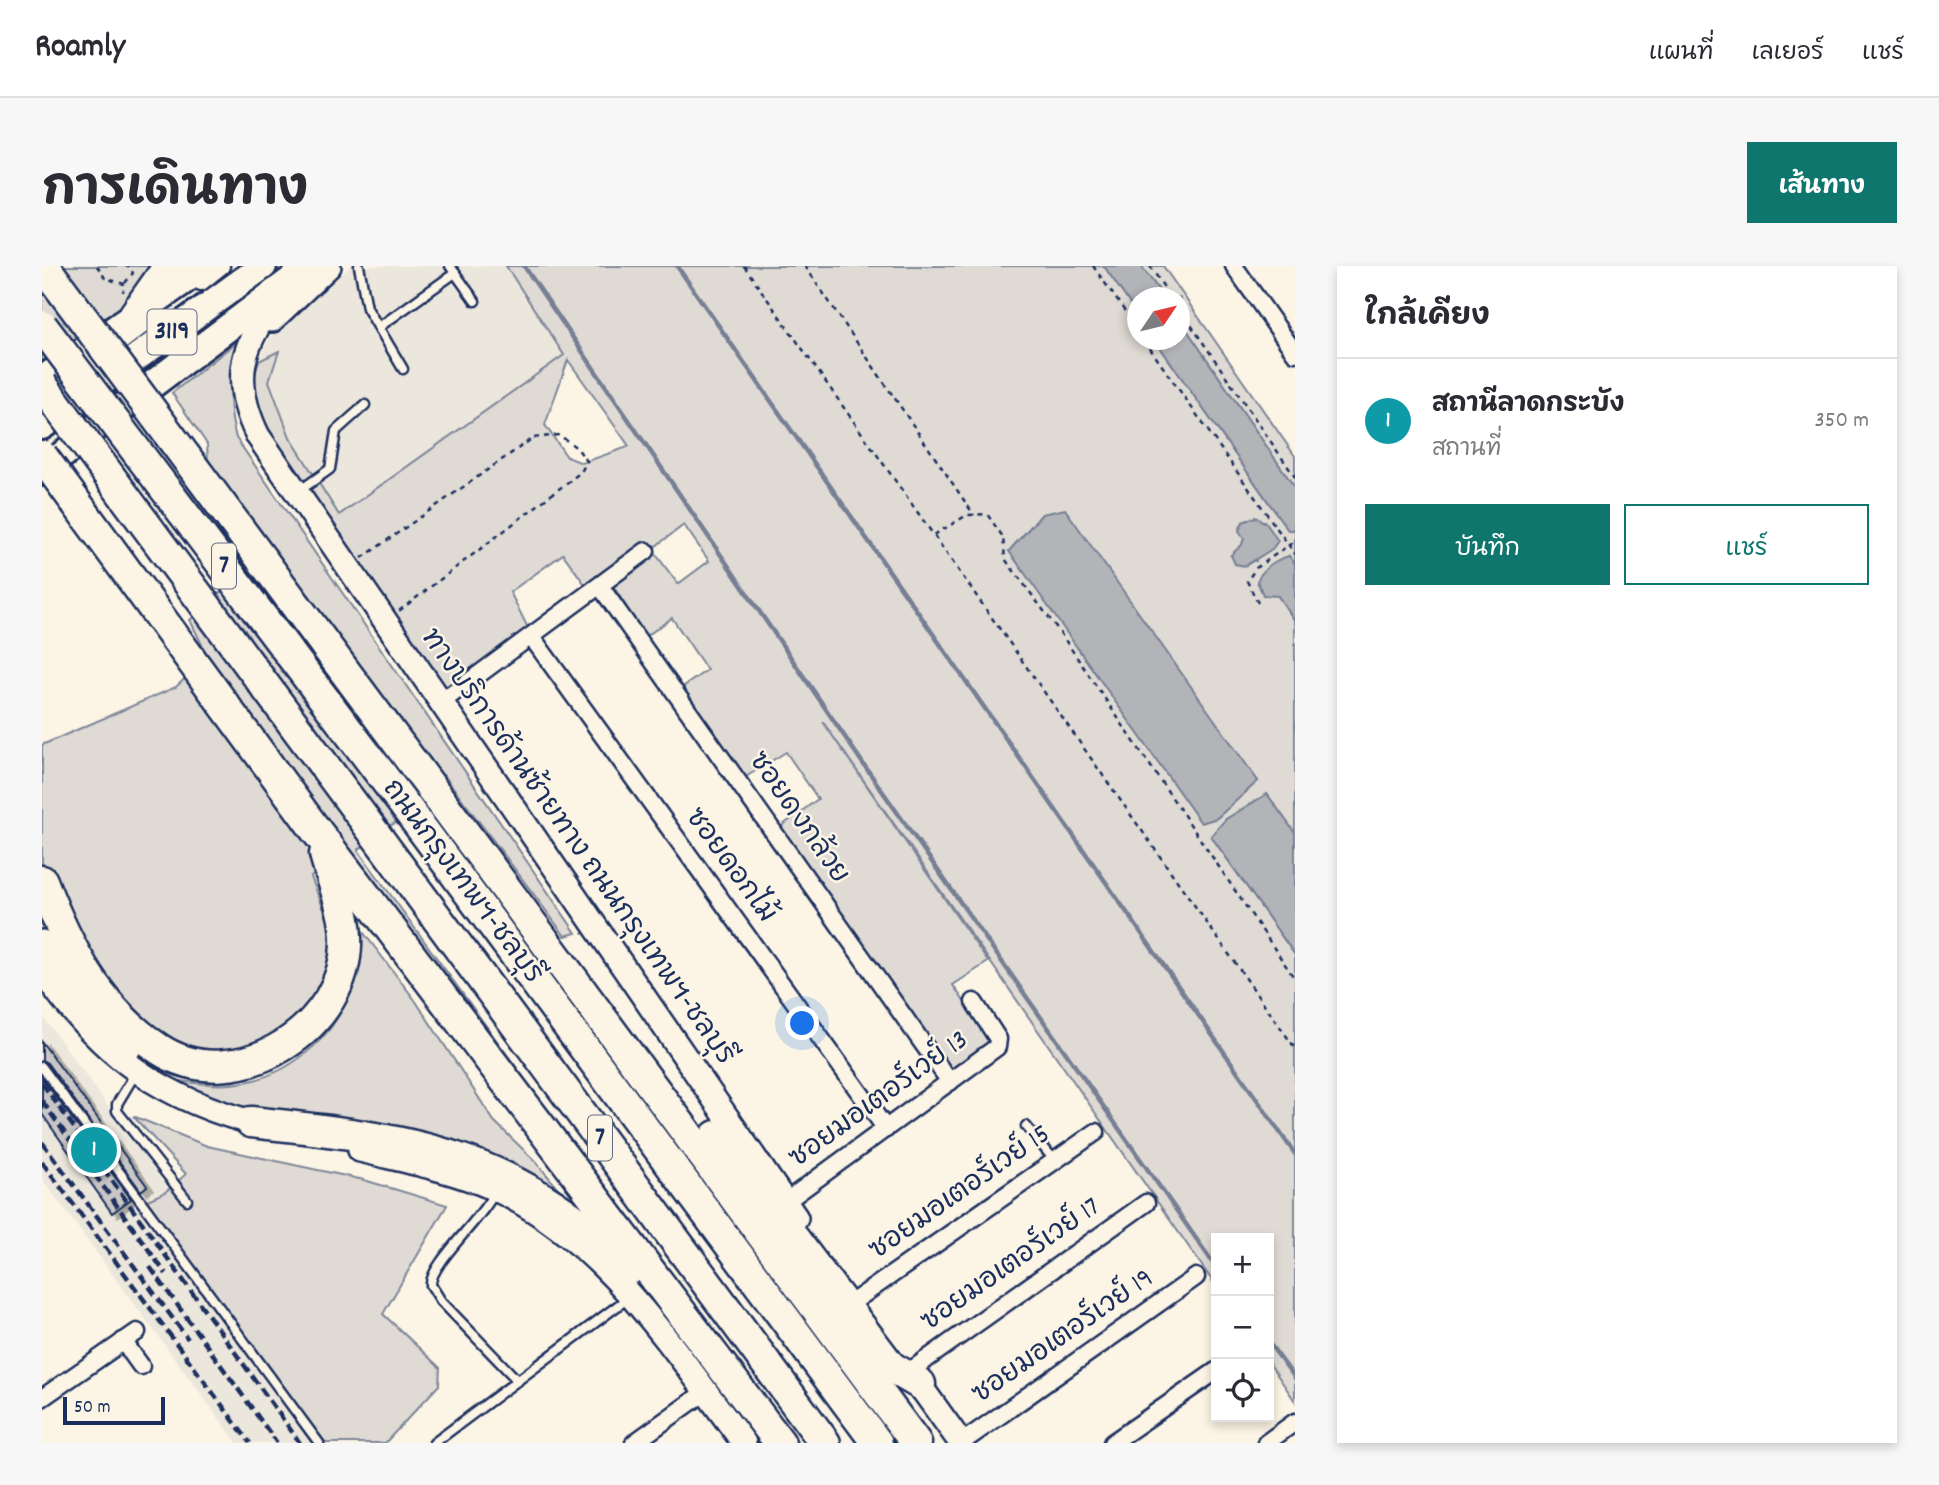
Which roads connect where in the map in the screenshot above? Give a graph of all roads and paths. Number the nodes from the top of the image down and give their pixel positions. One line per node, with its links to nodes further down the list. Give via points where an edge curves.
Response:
1 (44, 266): 54 (highway, bridge)
2 (128, 266): 19 (path, via 133,273)
3 (186, 266): 18 (main road)
4 (205, 266): 18 (main road, 3119)
5 (221, 266): 33 (street)
6 (263, 266): 35 (main road, 3119)
7 (310, 266): 17 (main road)
8 (329, 266): 29 (main road, via 271,321)
9 (359, 266): 26 (lane, via 367,308)
10 (744, 266): 41 (path)
11 (805, 266): 40 (path)
12 (1093, 266): 23 (path)
13 (1150, 266): 20 (path)
14 (1234, 266): 28 (street)
15 (97, 267): 19 (path, via 105,278)
16 (453, 270): 21 (lane); 26 (lane)
17 (291, 276): 29 (main road, ทางบริการด้านซ้ายทาง ถนนกรุงเทพฯ-ชลบุรี, via 249,339); 37 (main road)
18 (167, 279): 22 (highway)
19 (124, 284): 22 (path)
20 (1164, 287)
21 (475, 301)
22 (129, 304): 31 (main road, 3119)
23 (1127, 314)
24 (1190, 324): 38 (path)
25 (42, 326): 78 (highway, ถนนกรุงเทพฯ-ชลบุรี / 7, bridge, via 405,806)
26 (379, 327): 30 (lane)
27 (1151, 350): 43 (path)
28 (1295, 353)
29 (242, 366): 39 (main road, ทางบริการด้านซ้ายทาง ถนนกรุงเทพฯ-ชลบุรี, via 248,416)
30 (403, 369)
31 (42, 380)
32 (42, 385): 91 (highway, ถนนกรุงเทพฯ-ชลบุรี / 7, bridge)
33 (42, 401)
34 (365, 404): 39 (lane, via 336,431 330,469)
35 (42, 426)
36 (42, 456): 52 (highway, bridge)
37 (42, 472)
38 (1295, 477)
39 (297, 493): 46 (main road, ทางบริการด้านซ้ายทาง ถนนกรุงเทพฯ-ชลบุรี)
40 (974, 515): 41 (path); 57 (path, via 987,514 995,524 1003,537 1005,559 1059,631)
41 (934, 535): 59 (path)
42 (1295, 541): 43 (path)
43 (1289, 545): 45 (path); 48 (path, via 1256,568 1247,581)
44 (646, 551): 47 (street)
45 (1295, 554)
46 (348, 568): 49 (main road, ทางบริการด้านซ้ายทาง ถนนกรุงเทพฯ-ชลบุรี); 49 (path, via 533,439 559,435 587,461 581,472)
47 (600, 586): 50 (street); 62 (street, ซอยดงกล้วย)
48 (1258, 603)
49 (385, 622): 51 (main road, ทางบริการด้านซ้ายทาง ถนนกรุงเทพฯ-ชลบุรี)
50 (531, 636): 51 (street); 66 (street, ซอยดอกไม้)
51 (440, 703): 72 (main road, ทางบริการด้านซ้ายทาง ถนนกรุงเทพฯ-ชลบุรี)
52 (318, 833): 53 (highway, via 346,937 335,990 325,1007 282,1048 238,1062 211,1065 181,1059 162,1051 125,1021 84,970 61,932); 77 (highway)
53 (42, 881)
54 (522, 911): 68 (highway); 81 (highway, via 662,1064 891,1367)
55 (42, 942): 63 (main road, via 67,980)
56 (42, 970): 61 (main road, via 92,1035)
57 (1295, 979)
58 (974, 1002): 62 (street, ซอยมอเตอร์เวย์ 13, via 999,1044)
59 (1295, 1048)
60 (42, 1067): 86 (lane)
61 (137, 1072): 63 (main road); 71 (lane, via 116,1107)
62 (950, 1082): 66 (street, ซอยมอเตอร์เวย์ 13)
63 (164, 1088): 64 (main road)
64 (251, 1122): 70 (main road, via 447,1170); 77 (highway, via 402,1142 501,1174 576,1219)
65 (1027, 1126): 69 (lane)
66 (886, 1129): 72 (street, ซอยมอเตอร์เวย์ 13)
67 (1096, 1132): 69 (street, ซอยมอเตอร์เวย์ 15)
68 (694, 1140): 78 (highway, via 729,1217 800,1322); 93 (highway)
69 (1055, 1161): 76 (street, ซอยมอเตอร์เวย์ 15)
70 (496, 1190): 75 (main road, via 566,1232 592,1253); 82 (lane, via 481,1216 433,1272 431,1285)
71 (187, 1199)
72 (785, 1202): 76 (main road, ทางบริการด้านซ้ายทาง ถนนกรุงเทพฯ-ชลบุรี)
73 (1146, 1203): 81 (street, ซอยมอเตอร์เวย์ 17)
74 (1196, 1277): 94 (street, ซอยมอเตอร์เวย์ 19)
75 (630, 1296): 82 (lane); 83 (main road)
76 (857, 1299): 81 (main road, ทางบริการด้านซ้ายทาง ถนนกรุงเทพฯ-ชลบุรี)
77 (701, 1336): 90 (highway)
78 (811, 1356): 92 (highway, ถนนกรุงเทพฯ-ชลบุรี / 7)
79 (141, 1366): 84 (street, via 130,1337)
80 (1211, 1374): 95 (street)
81 (915, 1378): 94 (main road, ทางบริการด้านซ้ายทาง ถนนกรุงเทพฯ-ชลบุรี)
82 (518, 1381): 87 (lane)
83 (705, 1392): 88 (street); 89 (main road)
84 (42, 1398)
85 (1295, 1422): 96 (street)
86 (319, 1443)
87 (434, 1443)
88 (635, 1443)
89 (744, 1443)
90 (780, 1443)
91 (825, 1443)
92 (877, 1443)
93 (916, 1443)
94 (961, 1443)
95 (1112, 1443)
96 (1266, 1443)

